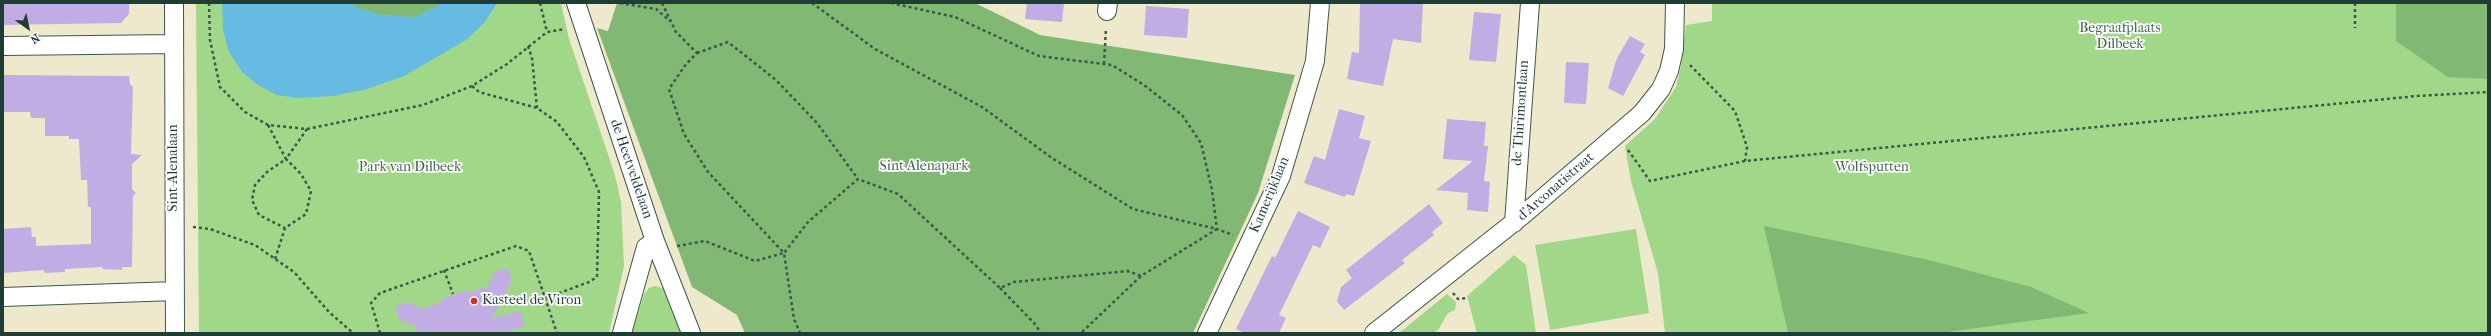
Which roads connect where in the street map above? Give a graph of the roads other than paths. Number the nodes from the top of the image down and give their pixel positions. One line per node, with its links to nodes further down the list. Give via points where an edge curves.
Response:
1 (174, 3): 6 (street, Sint-Alenalaan)
2 (576, 3): 9 (street, de Heetveldelaan)
3 (1320, 3): 15 (street, Kamerijklaan, via 1315,61 1281,176)
4 (1530, 3): 8 (street, de Thirimontlaan)
5 (1675, 3): 8 (street, d'Arconatistraat, via 1674,49 1669,71 1657,95 1642,113)
6 (174, 44): 7 (street); 10 (street, Sint-Alenalaan)
7 (3, 46)
8 (1514, 223): 16 (street, d'Arconatistraat)
9 (658, 247): 13 (street, via 646,247); 14 (street, de Heetveldelaan)
10 (175, 291): 11 (street); 12 (street, Sint-Alenalaan)
11 (3, 297)
12 (175, 333)
13 (622, 333)
14 (691, 333)
15 (1208, 333)
16 (1374, 333)

